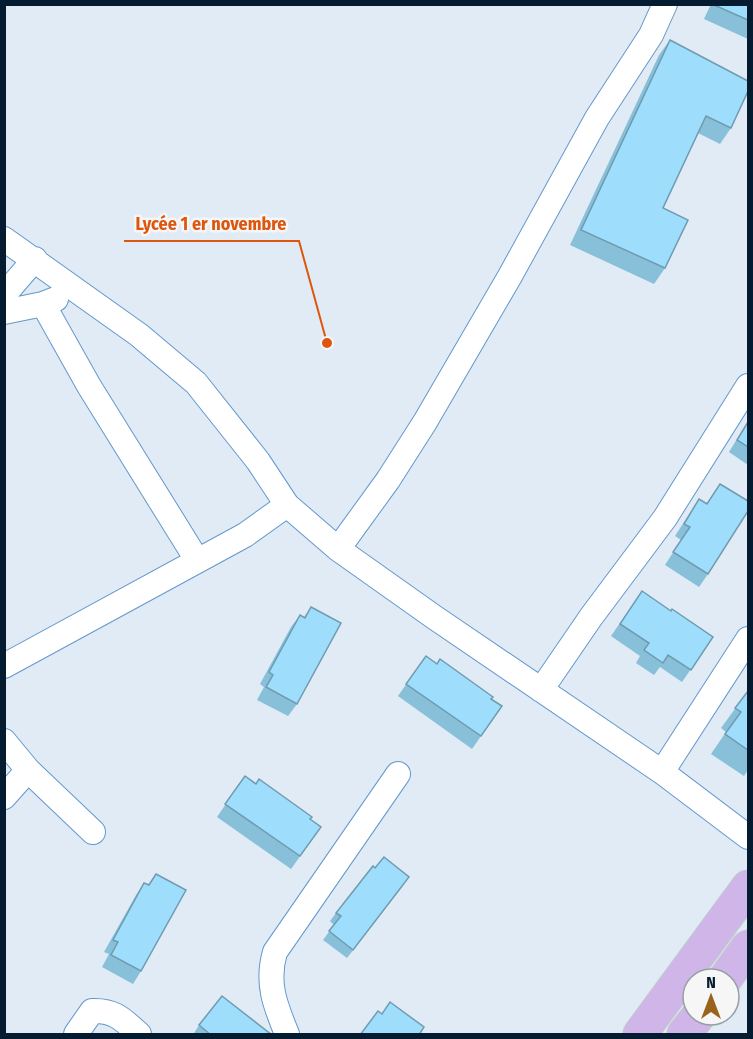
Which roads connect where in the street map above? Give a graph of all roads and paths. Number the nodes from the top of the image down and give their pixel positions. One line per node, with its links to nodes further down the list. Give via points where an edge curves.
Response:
1 (665, 4): 10 (street, via 662,41 597,118 425,422)
2 (4, 239): 3 (street)
3 (34, 260): 4 (street); 5 (street)
4 (78, 291): 6 (street); 9 (street, via 196,383 258,461)
5 (4, 295)
6 (43, 304): 7 (street); 11 (street, via 89,386)
7 (4, 312)
8 (748, 386): 14 (street, via 665,518)
9 (287, 505): 10 (street); 11 (street, via 245,535)
10 (338, 549): 14 (street)
11 (198, 560): 13 (street)
12 (748, 639): 17 (street)
13 (4, 666)
14 (541, 690): 17 (street)
15 (4, 741): 16 (street)
16 (28, 770): 19 (street); 20 (street)
17 (662, 772): 21 (street)
18 (398, 774): 27 (street, via 275,952 271,985)
19 (4, 797)
20 (93, 832)
21 (748, 837)
22 (748, 887): 28 (highway)
23 (748, 947): 24 (highway)
24 (734, 967)
25 (76, 1035): 26 (street, via 92,1011 106,1010)
26 (139, 1035)
27 (287, 1035)
28 (640, 1035)

